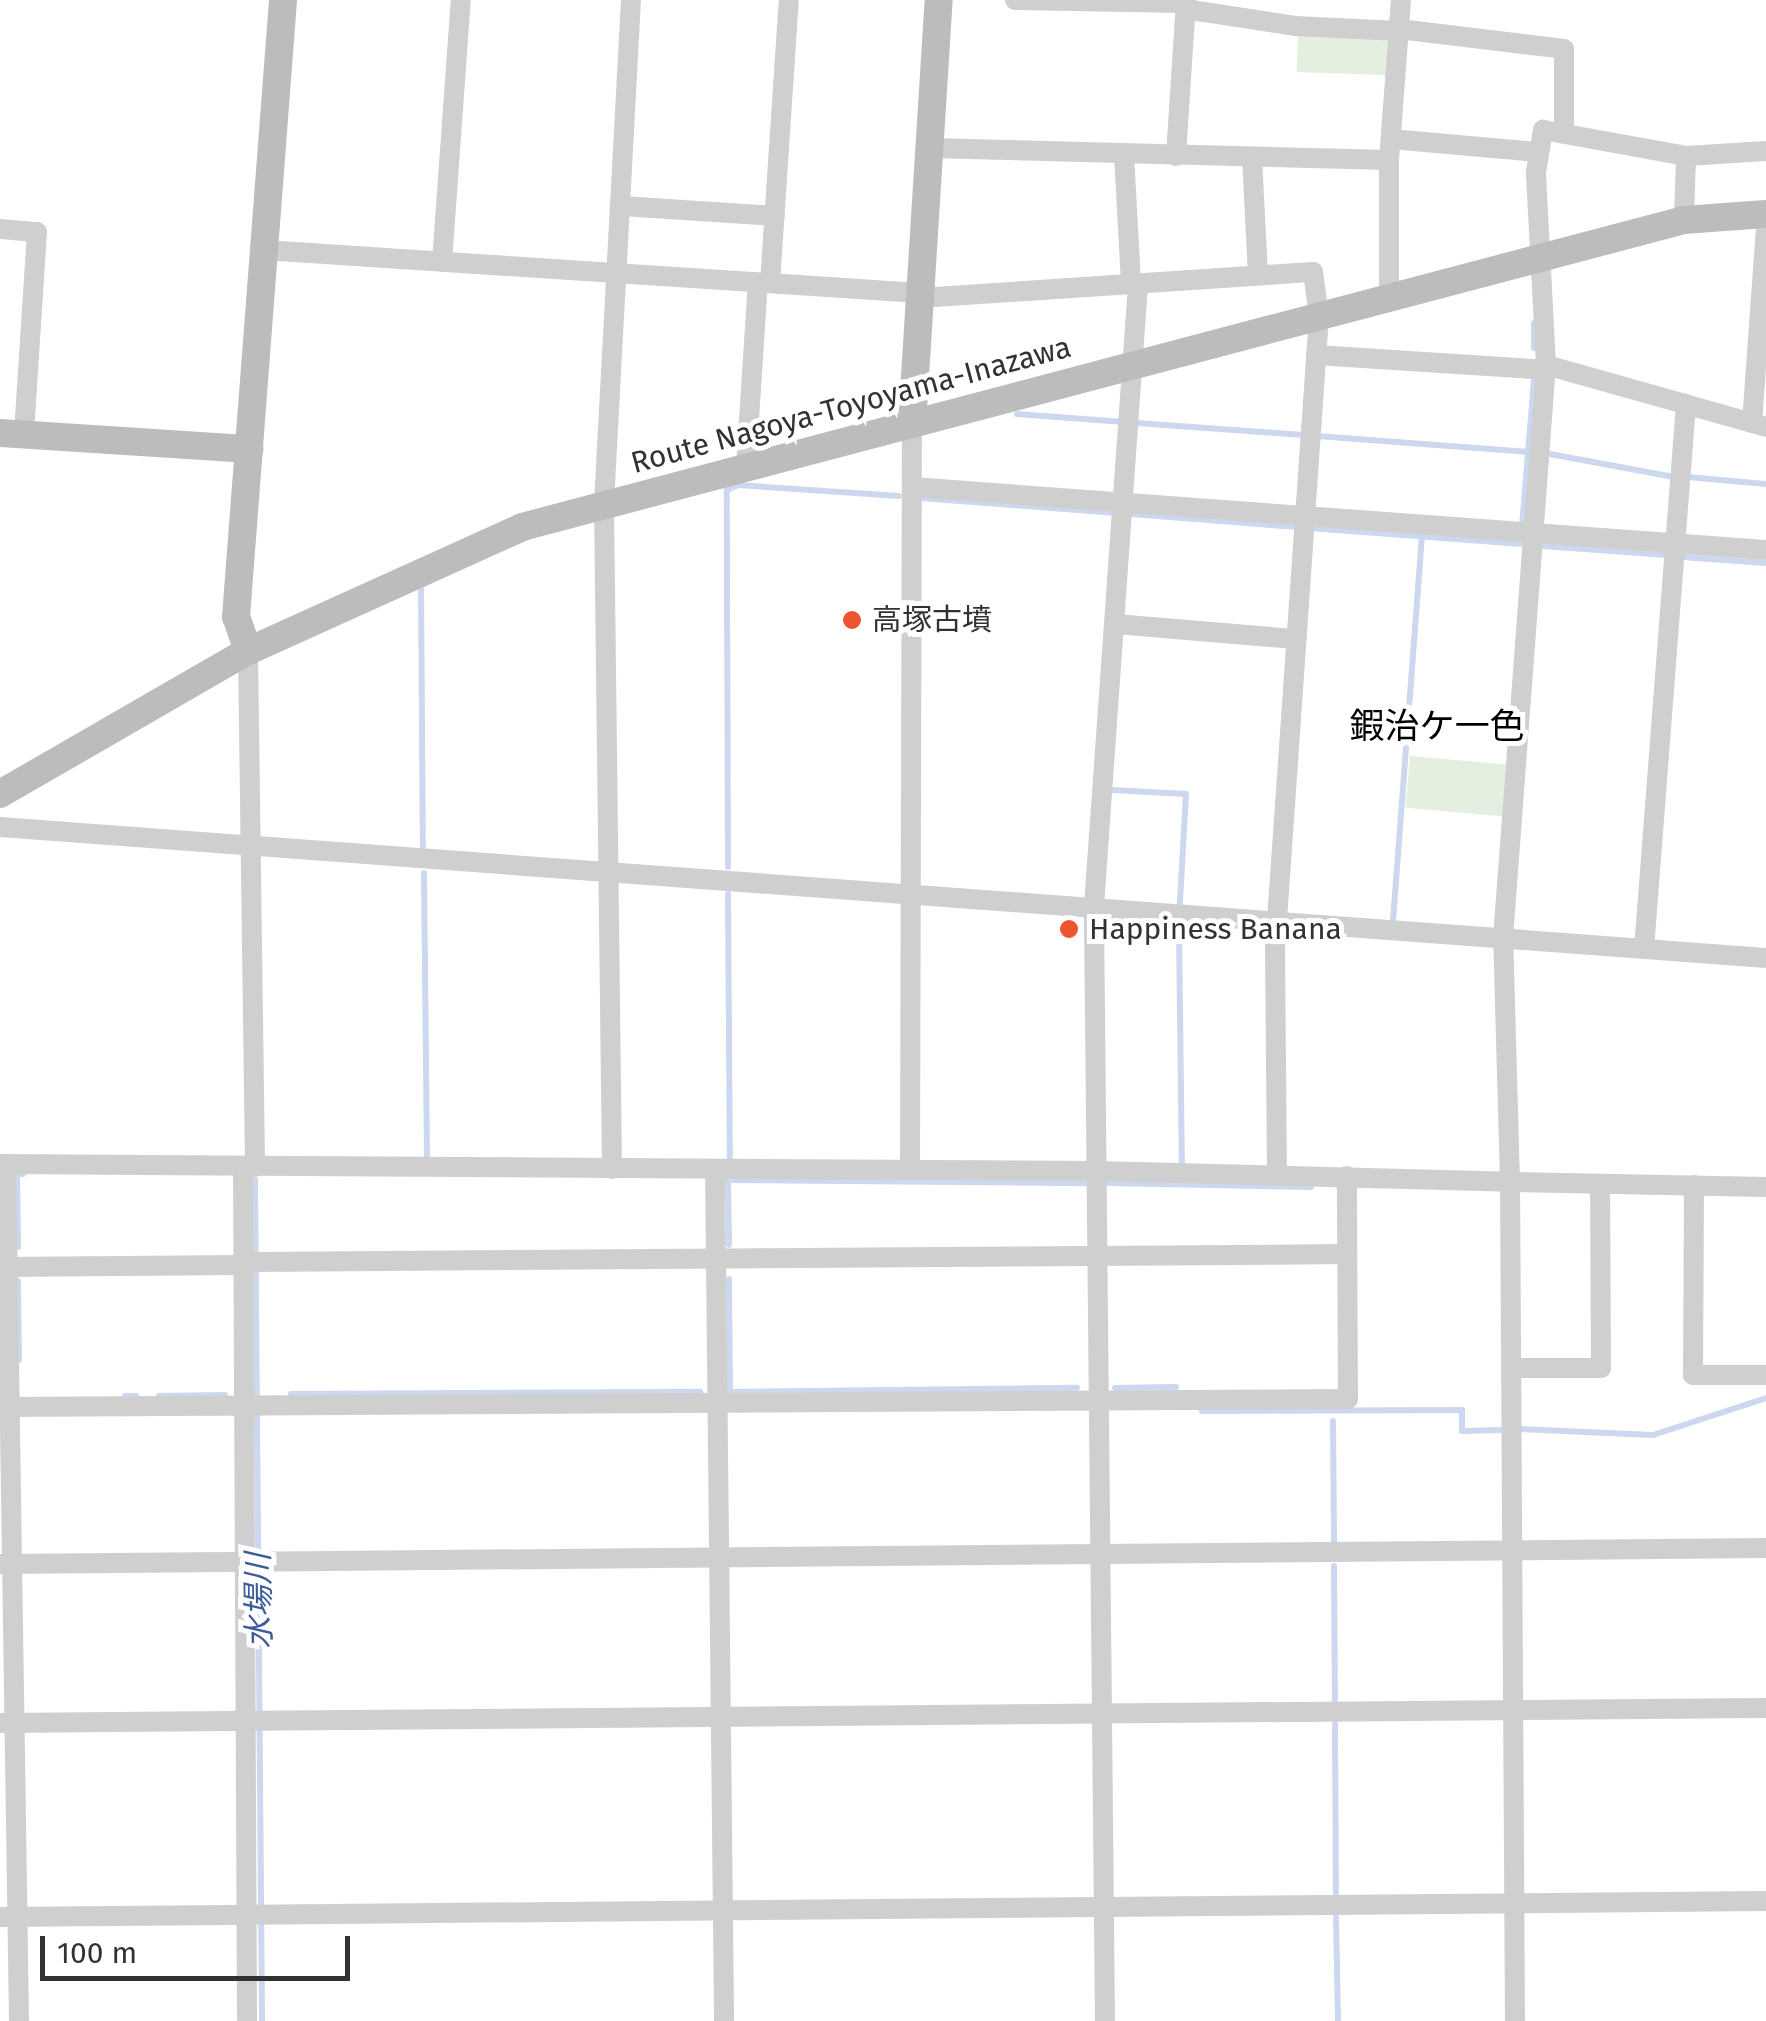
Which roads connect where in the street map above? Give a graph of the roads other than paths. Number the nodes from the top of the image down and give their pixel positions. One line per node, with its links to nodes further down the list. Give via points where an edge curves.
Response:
1 (282, 0): 25 (main road)
2 (461, 0): 27 (street)
3 (632, 0): 19 (street)
4 (789, 0): 21 (street)
5 (939, 0): 11 (main road)
6 (1016, 0): 8 (street)
7 (1401, 0): 9 (street)
8 (1186, 4): 9 (street, via 1294,26); 16 (street)
9 (1399, 30): 10 (street, via 1564,50); 12 (street)
10 (1564, 132): 14 (street, via 1543,130); 17 (street)
11 (930, 148): 15 (street); 32 (main road)
12 (1390, 149): 14 (street); 18 (street); 33 (street)
13 (1766, 151): 17 (street)
14 (1538, 152): 26 (street)
15 (1124, 154): 16 (street); 31 (street)
16 (1176, 156): 18 (street)
17 (1686, 156): 22 (street)
18 (1252, 157): 29 (street)
19 (622, 206): 21 (street); 28 (street)
20 (1766, 214): 22 (main road, Route Nagoya-Toyoyama-Inazawa)
21 (775, 216): 30 (street)
22 (1684, 220): 26 (main road, Route Nagoya-Toyoyama-Inazawa)
23 (1766, 227): 40 (street)
24 (0, 229): 41 (street, via 36,232)
25 (264, 250): 27 (street); 42 (main road)
26 (1543, 258): 33 (main road, Route Nagoya-Toyoyama-Inazawa); 37 (street)
27 (442, 262): 28 (street)
28 (621, 273): 30 (street); 45 (street)
29 (1258, 275): 31 (street); 34 (street, via 1313,272)
30 (764, 283): 32 (street); 43 (street)
31 (1134, 284): 32 (street); 36 (street)
32 (920, 296): 39 (main road)
33 (1390, 297): 34 (main road, Route Nagoya-Toyoyama-Inazawa)
34 (1319, 316): 35 (street); 36 (main road, Route Nagoya-Toyoyama-Inazawa)
35 (1316, 354): 37 (street); 47 (street)
36 (1135, 364): 39 (main road, Route Nagoya-Toyoyama-Inazawa); 46 (street)
37 (1546, 368): 38 (street); 48 (street)
38 (1686, 404): 40 (street); 49 (street)
39 (912, 424): 43 (main road, Route Nagoya-Toyoyama-Inazawa); 44 (street)
40 (1759, 425)
41 (12, 434): 42 (main road)
42 (249, 448): 53 (main road, via 236,617)
43 (746, 466): 45 (main road, Route Nagoya-Toyoyama-Inazawa)
44 (912, 487): 46 (street); 58 (street)
45 (604, 502): 53 (main road, Route Nagoya-Toyoyama-Inazawa, via 455,553); 57 (street)
46 (1125, 503): 47 (street); 51 (street)
47 (1305, 516): 48 (street); 52 (street)
48 (1534, 533): 49 (street); 61 (street)
49 (1676, 543): 50 (street); 62 (street)
50 (1766, 550)
51 (1116, 624): 52 (street); 59 (street)
52 (1296, 639): 60 (street)
53 (248, 650): 54 (main road, Route Nagoya-Toyoyama-Inazawa); 56 (street)
54 (0, 794)
55 (0, 827): 56 (street)
56 (250, 846): 57 (street); 65 (street)
57 (608, 872): 58 (street); 66 (street)
58 (910, 892): 59 (street); 68 (street)
59 (1094, 906): 60 (street); 69 (street)
60 (1276, 920): 61 (street); 70 (street)
61 (1503, 938): 62 (street); 72 (street)
62 (1644, 949): 63 (street)
63 (1766, 958)
64 (3, 1164): 65 (street); 80 (street)
65 (249, 1167): 66 (street); 79 (street)
66 (612, 1169): 67 (street)
67 (715, 1170): 68 (street); 78 (street)
68 (910, 1170): 69 (street)
69 (1097, 1171): 70 (street); 77 (street)
70 (1277, 1174): 71 (street)
71 (1346, 1176): 72 (street); 76 (street)
72 (1510, 1182): 73 (street); 81 (street)
73 (1600, 1184): 74 (street); 81 (street, via 1601,1368)
74 (1694, 1185): 75 (street); 82 (street, via 1693,1375)
75 (1766, 1186)
76 (1347, 1254): 77 (street); 83 (street, via 1348,1400)
77 (1098, 1256): 78 (street); 83 (street)
78 (716, 1259): 79 (street); 84 (street)
79 (249, 1263): 80 (street); 86 (street)
80 (4, 1267): 85 (street)
81 (1511, 1368): 88 (street)
82 (1766, 1376)
83 (1099, 1401): 84 (street); 89 (street)
84 (717, 1404): 86 (street); 90 (street)
85 (5, 1407): 86 (street); 92 (street)
86 (252, 1407): 91 (street)
87 (1766, 1548): 88 (street)
88 (1512, 1550): 89 (street); 94 (street)
89 (1100, 1555): 90 (street); 95 (street)
90 (719, 1560): 91 (street); 96 (street)
91 (253, 1561): 92 (street); 97 (street)
92 (6, 1564): 98 (street)
93 (1766, 1708): 94 (street)
94 (1513, 1710): 95 (street); 100 (street)
95 (1102, 1713): 96 (street); 101 (street)
96 (720, 1716): 97 (street); 102 (street)
97 (254, 1720): 98 (street); 103 (street)
98 (7, 1723): 104 (street)
99 (1766, 1901): 100 (street)
100 (1514, 1904): 101 (street); 109 (street)
101 (1104, 1908): 102 (street); 108 (street)
102 (722, 1912): 103 (street); 107 (street)
103 (256, 1915): 104 (street); 106 (street)
104 (8, 1917): 105 (street)
105 (19, 2021)
106 (247, 2021)
107 (724, 2021)
108 (1105, 2021)
109 (1515, 2021)

